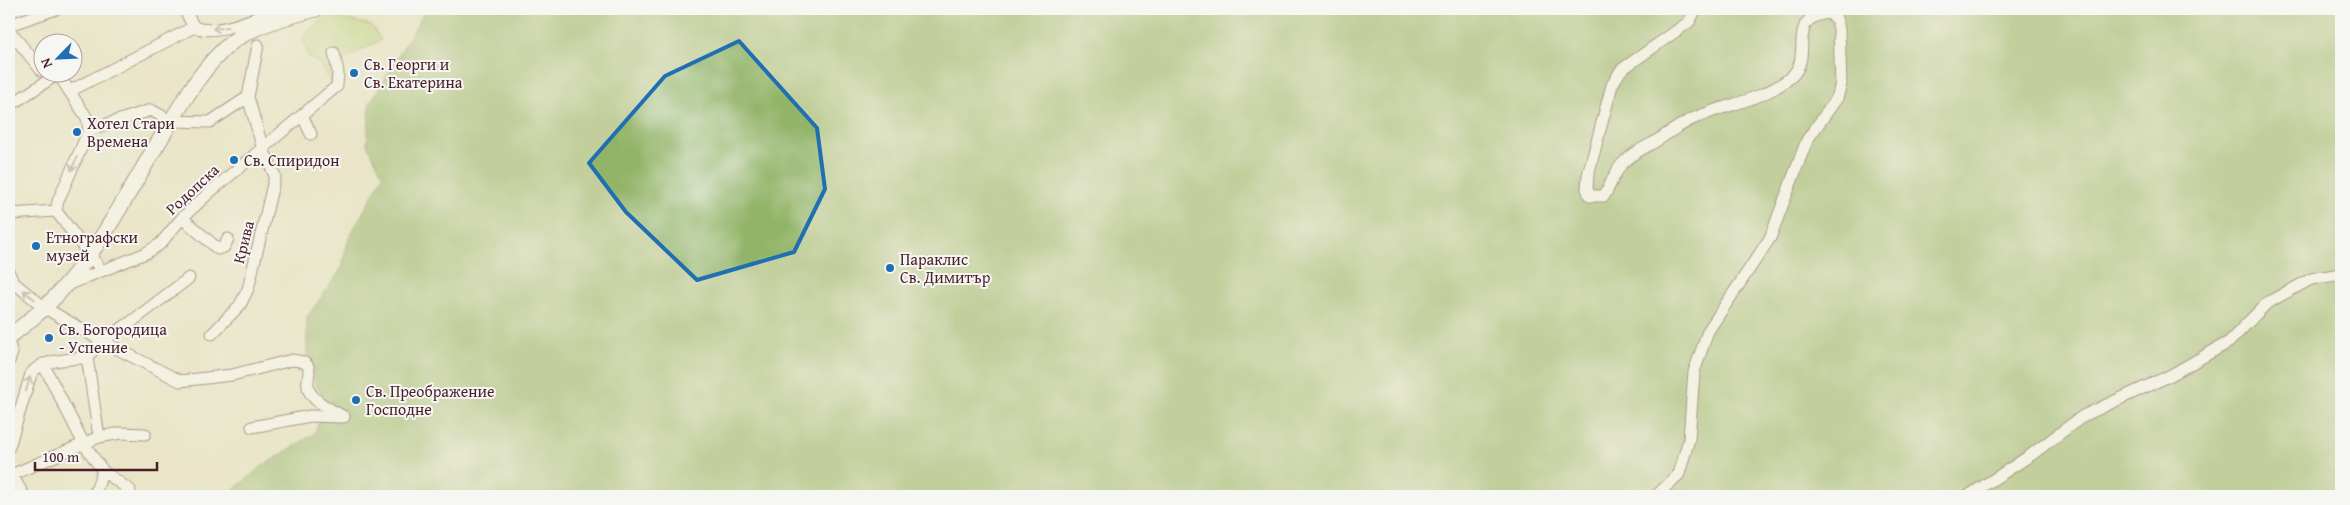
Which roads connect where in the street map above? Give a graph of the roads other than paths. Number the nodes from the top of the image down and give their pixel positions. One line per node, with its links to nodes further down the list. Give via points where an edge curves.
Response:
1 (56, 9): 6 (street)
2 (184, 9): 7 (street)
3 (278, 9): 7 (street, one-way to 7, via 230,26)
4 (316, 9): 18 (main road, via 234,41 217,55)
5 (1696, 9): 50 (street, via 1689,22 1620,70 1612,85 1588,175 1590,196 1604,196 1623,162 1691,120 1758,98 1783,84 1800,65 1802,31 1813,16 1828,13 1836,18 1841,84 1837,98 1807,140 1770,238 1708,331 1694,372 1689,439 1679,474)
6 (9, 25)
7 (194, 27): 14 (street)
8 (9, 30): 11 (street)
9 (258, 45): 15 (street)
10 (334, 53): 17 (street, Родопска, via 337,86)
11 (32, 58)
12 (46, 82): 16 (street)
13 (64, 82): 14 (street)
14 (70, 91): 19 (street, via 86,118)
15 (248, 97): 18 (street, via 210,122); 21 (street, Крива)
16 (9, 106)
17 (302, 115): 20 (street); 21 (street, Родопска)
18 (171, 121): 19 (street, via 151,110); 26 (main road)
19 (89, 130): 22 (street, one-way to 22)
20 (311, 134)
21 (262, 149): 24 (street, Родопска); 33 (street, Крива, via 275,176 248,289 240,305)
22 (56, 211): 23 (street); 26 (street)
23 (9, 214)
24 (182, 218): 25 (street, via 218,249 224,247); 27 (street, Родопска, via 160,244)
25 (228, 239)
26 (89, 256): 27 (street); 31 (main road)
27 (102, 271): 31 (street, Родопска)
28 (2341, 274): 51 (street, via 2311,279 2267,303 2229,342 2171,375 2083,416)
29 (189, 278): 35 (street)
30 (10, 279): 32 (street, one-way to 30)
31 (66, 285): 32 (main road)
32 (45, 308): 34 (main road); 35 (street)
33 (212, 334)
34 (9, 337)
35 (102, 341): 37 (street); 40 (street, via 180,381 232,375 292,360 302,361 311,372 307,384 309,393 316,401 344,417 310,416)
36 (9, 344): 38 (street, via 12,353)
37 (87, 357): 39 (street); 42 (street)
38 (9, 361)
39 (43, 364): 43 (street); 44 (street, one-way to 39, via 31,374)
40 (252, 427)
41 (146, 434): 42 (street, via 121,433)
42 (99, 437): 43 (street)
43 (84, 444): 45 (street); 46 (street)
44 (9, 447)
45 (103, 472): 47 (street); 49 (street)
46 (10, 475): 48 (street)
47 (130, 490)
48 (24, 496)
49 (94, 496)
50 (1656, 496)
51 (1968, 496)

